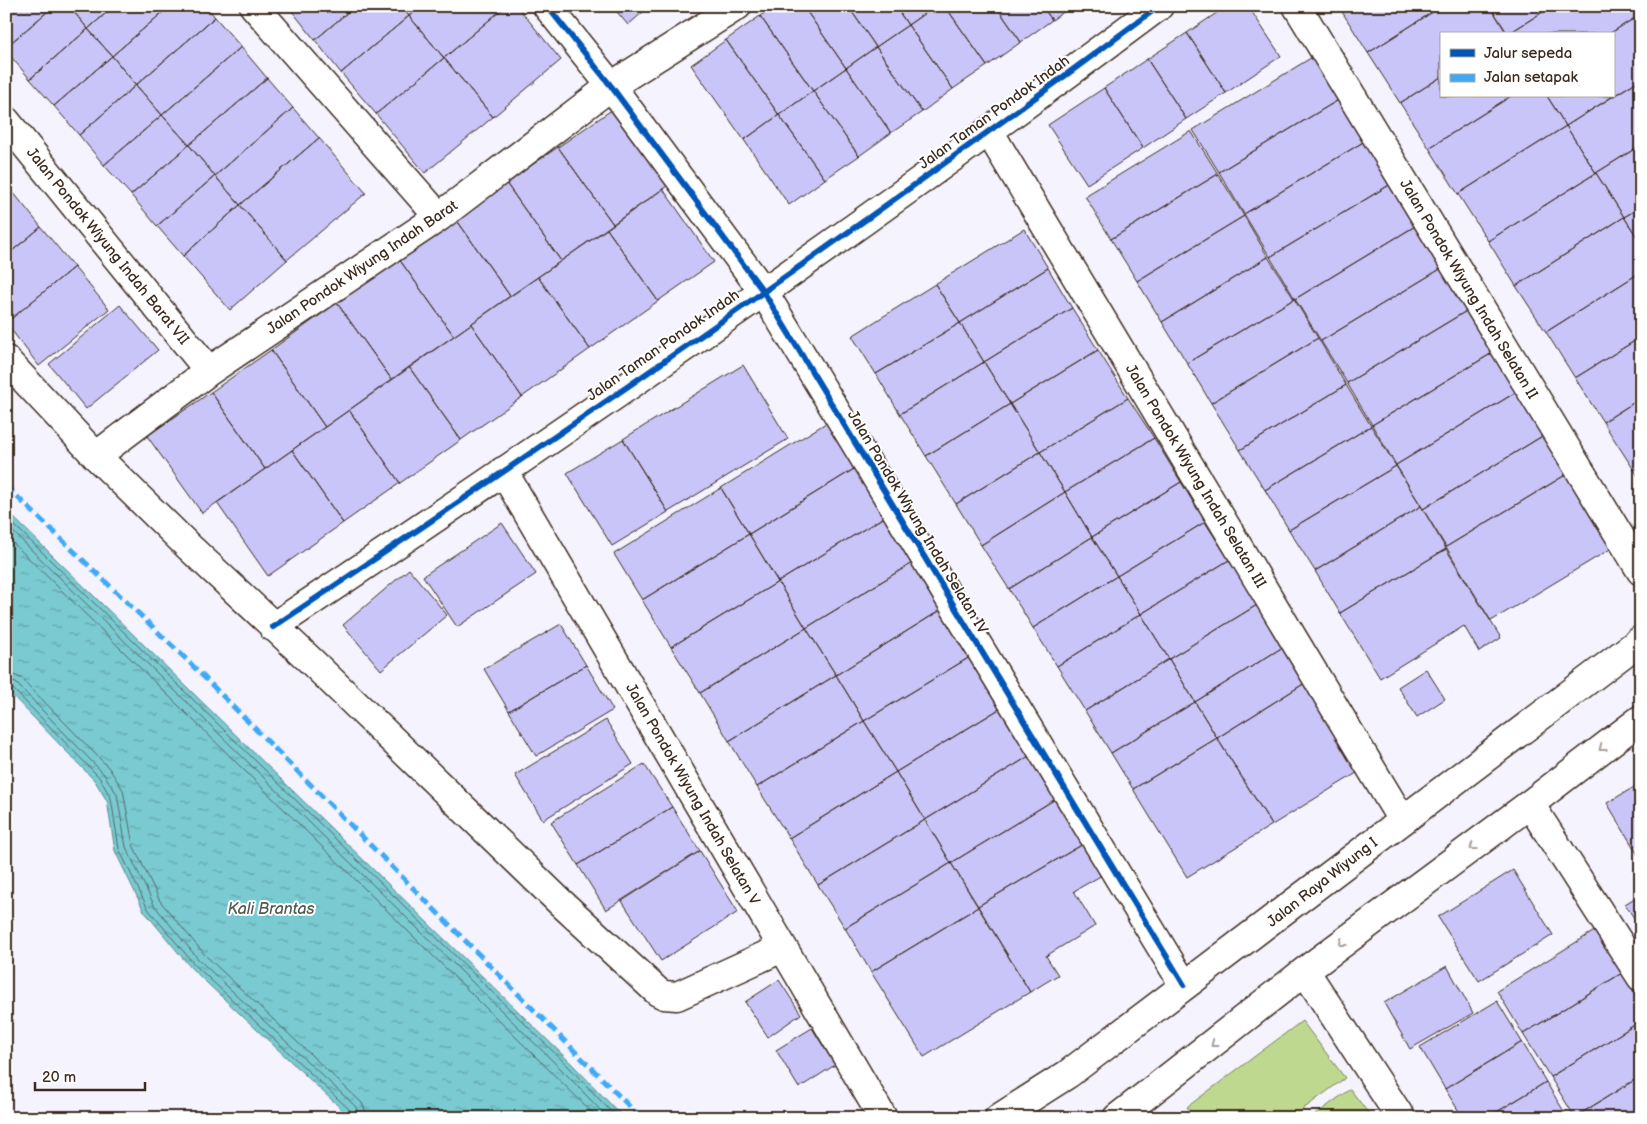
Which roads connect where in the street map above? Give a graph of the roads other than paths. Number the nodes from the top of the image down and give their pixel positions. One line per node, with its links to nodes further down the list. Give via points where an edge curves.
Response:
1 (254, 6): 9 (street)
2 (547, 6): 6 (street, Jalan Pondok Wiyung Indah Selatan IV)
3 (737, 6): 6 (street, Jalan Pondok Wiyung Indah Barat)
4 (1159, 6): 8 (street, Jalan Taman Pondok Indah)
5 (1297, 6): 15 (street, Jalan Pondok Wiyung Indah Selatan II)
6 (611, 86): 9 (street, Jalan Pondok Wiyung Indah Barat); 10 (street, Jalan Pondok Wiyung Indah Selatan IV)
7 (6, 121): 12 (street, Jalan Pondok Wiyung Indah Barat VII)
8 (990, 133): 10 (street, Jalan Taman Pondok Indah); 20 (street, Jalan Pondok Wiyung Indah Selatan III)
9 (439, 216): 12 (street, Jalan Pondok Wiyung Indah Barat)
10 (762, 292): 14 (street, Jalan Taman Pondok Indah); 24 (street, Jalan Pondok Wiyung Indah Selatan IV)
11 (6, 360): 13 (street)
12 (209, 371): 13 (street, Jalan Pondok Wiyung Indah Barat)
13 (96, 456): 16 (street)
14 (502, 471): 16 (street, Jalan Taman Pondok Indah); 21 (street, Jalan Pondok Wiyung Indah Selatan V)
15 (1641, 571)
16 (273, 627): 21 (street, via 664,996 677,996)
17 (1641, 640): 20 (street, Jalan Raya Wiyung I)
18 (1641, 718): 19 (street, one-way to 19)
19 (1530, 804): 22 (street, one-way to 22); 23 (street)
20 (1402, 820): 24 (street, Jalan Raya Wiyung I, via 1264,927)
21 (782, 948): 25 (street, Jalan Pondok Wiyung Indah Selatan V)
22 (1305, 971): 27 (street, one-way to 27); 28 (street)
23 (1641, 977)
24 (1184, 984): 26 (street, Jalan Raya Wiyung I, via 1068,1074)
25 (883, 1118)
26 (1000, 1118)
27 (1117, 1118)
28 (1401, 1118)

